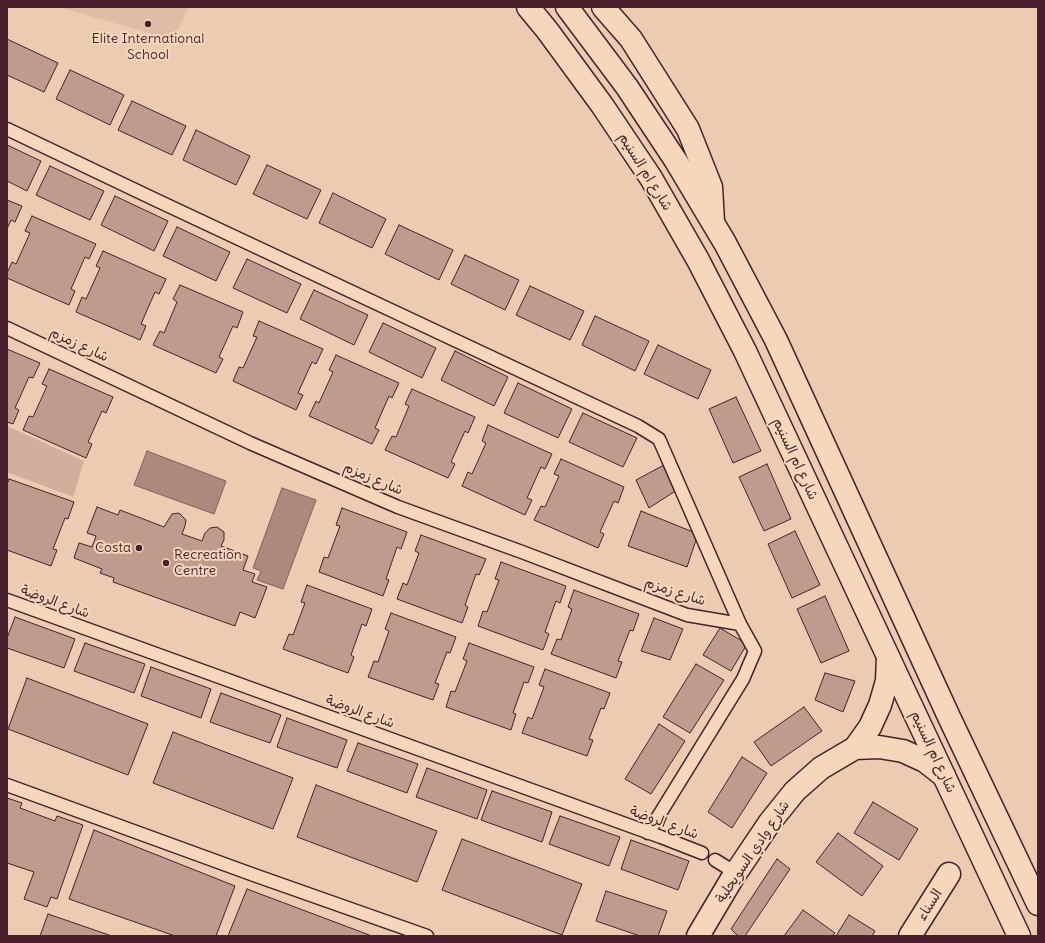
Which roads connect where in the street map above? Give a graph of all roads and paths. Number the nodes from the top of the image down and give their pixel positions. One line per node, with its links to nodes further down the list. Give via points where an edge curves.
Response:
1 (528, 7): 9 (main road, شارع ام السنيم, via 602,104 651,178 698,260 745,351)
2 (567, 7): 5 (main road, شارع ام السنيم, via 627,87)
3 (604, 7): 5 (main road, via 631,39 688,129 711,187)
4 (7, 129): 8 (lane, via 638,426 659,439)
5 (713, 222): 18 (main road, شارع ام السنيم, via 776,340)
6 (7, 328): 8 (lane, شارع زمزم, via 250,443 398,507 688,615)
7 (7, 600): 13 (lane, شارع الروضة)
8 (740, 624): 13 (lane, via 755,650 743,679)
9 (888, 657): 10 (main road, شارع وادي السويحلية, via 887,681 880,705 870,727); 11 (main road, شارع ام السنيم)
10 (855, 748): 11 (main road, شارع وادي السويحلية, via 879,746 903,751 925,761); 16 (main road, شارع وادي السويحلية, via 821,768 795,791 770,822)
11 (944, 776): 22 (main road, شارع ام السنيم)
12 (7, 785): 19 (lane)
13 (648, 833): 14 (lane, شارع الروضة)
14 (702, 853)
15 (714, 860): 16 (lane)
16 (736, 873): 20 (main road, شارع وادي السويحلية)
17 (950, 874): 21 (main road, السناء)
18 (1038, 904)
19 (427, 936)
20 (698, 936)
21 (910, 936)
22 (1019, 936)

